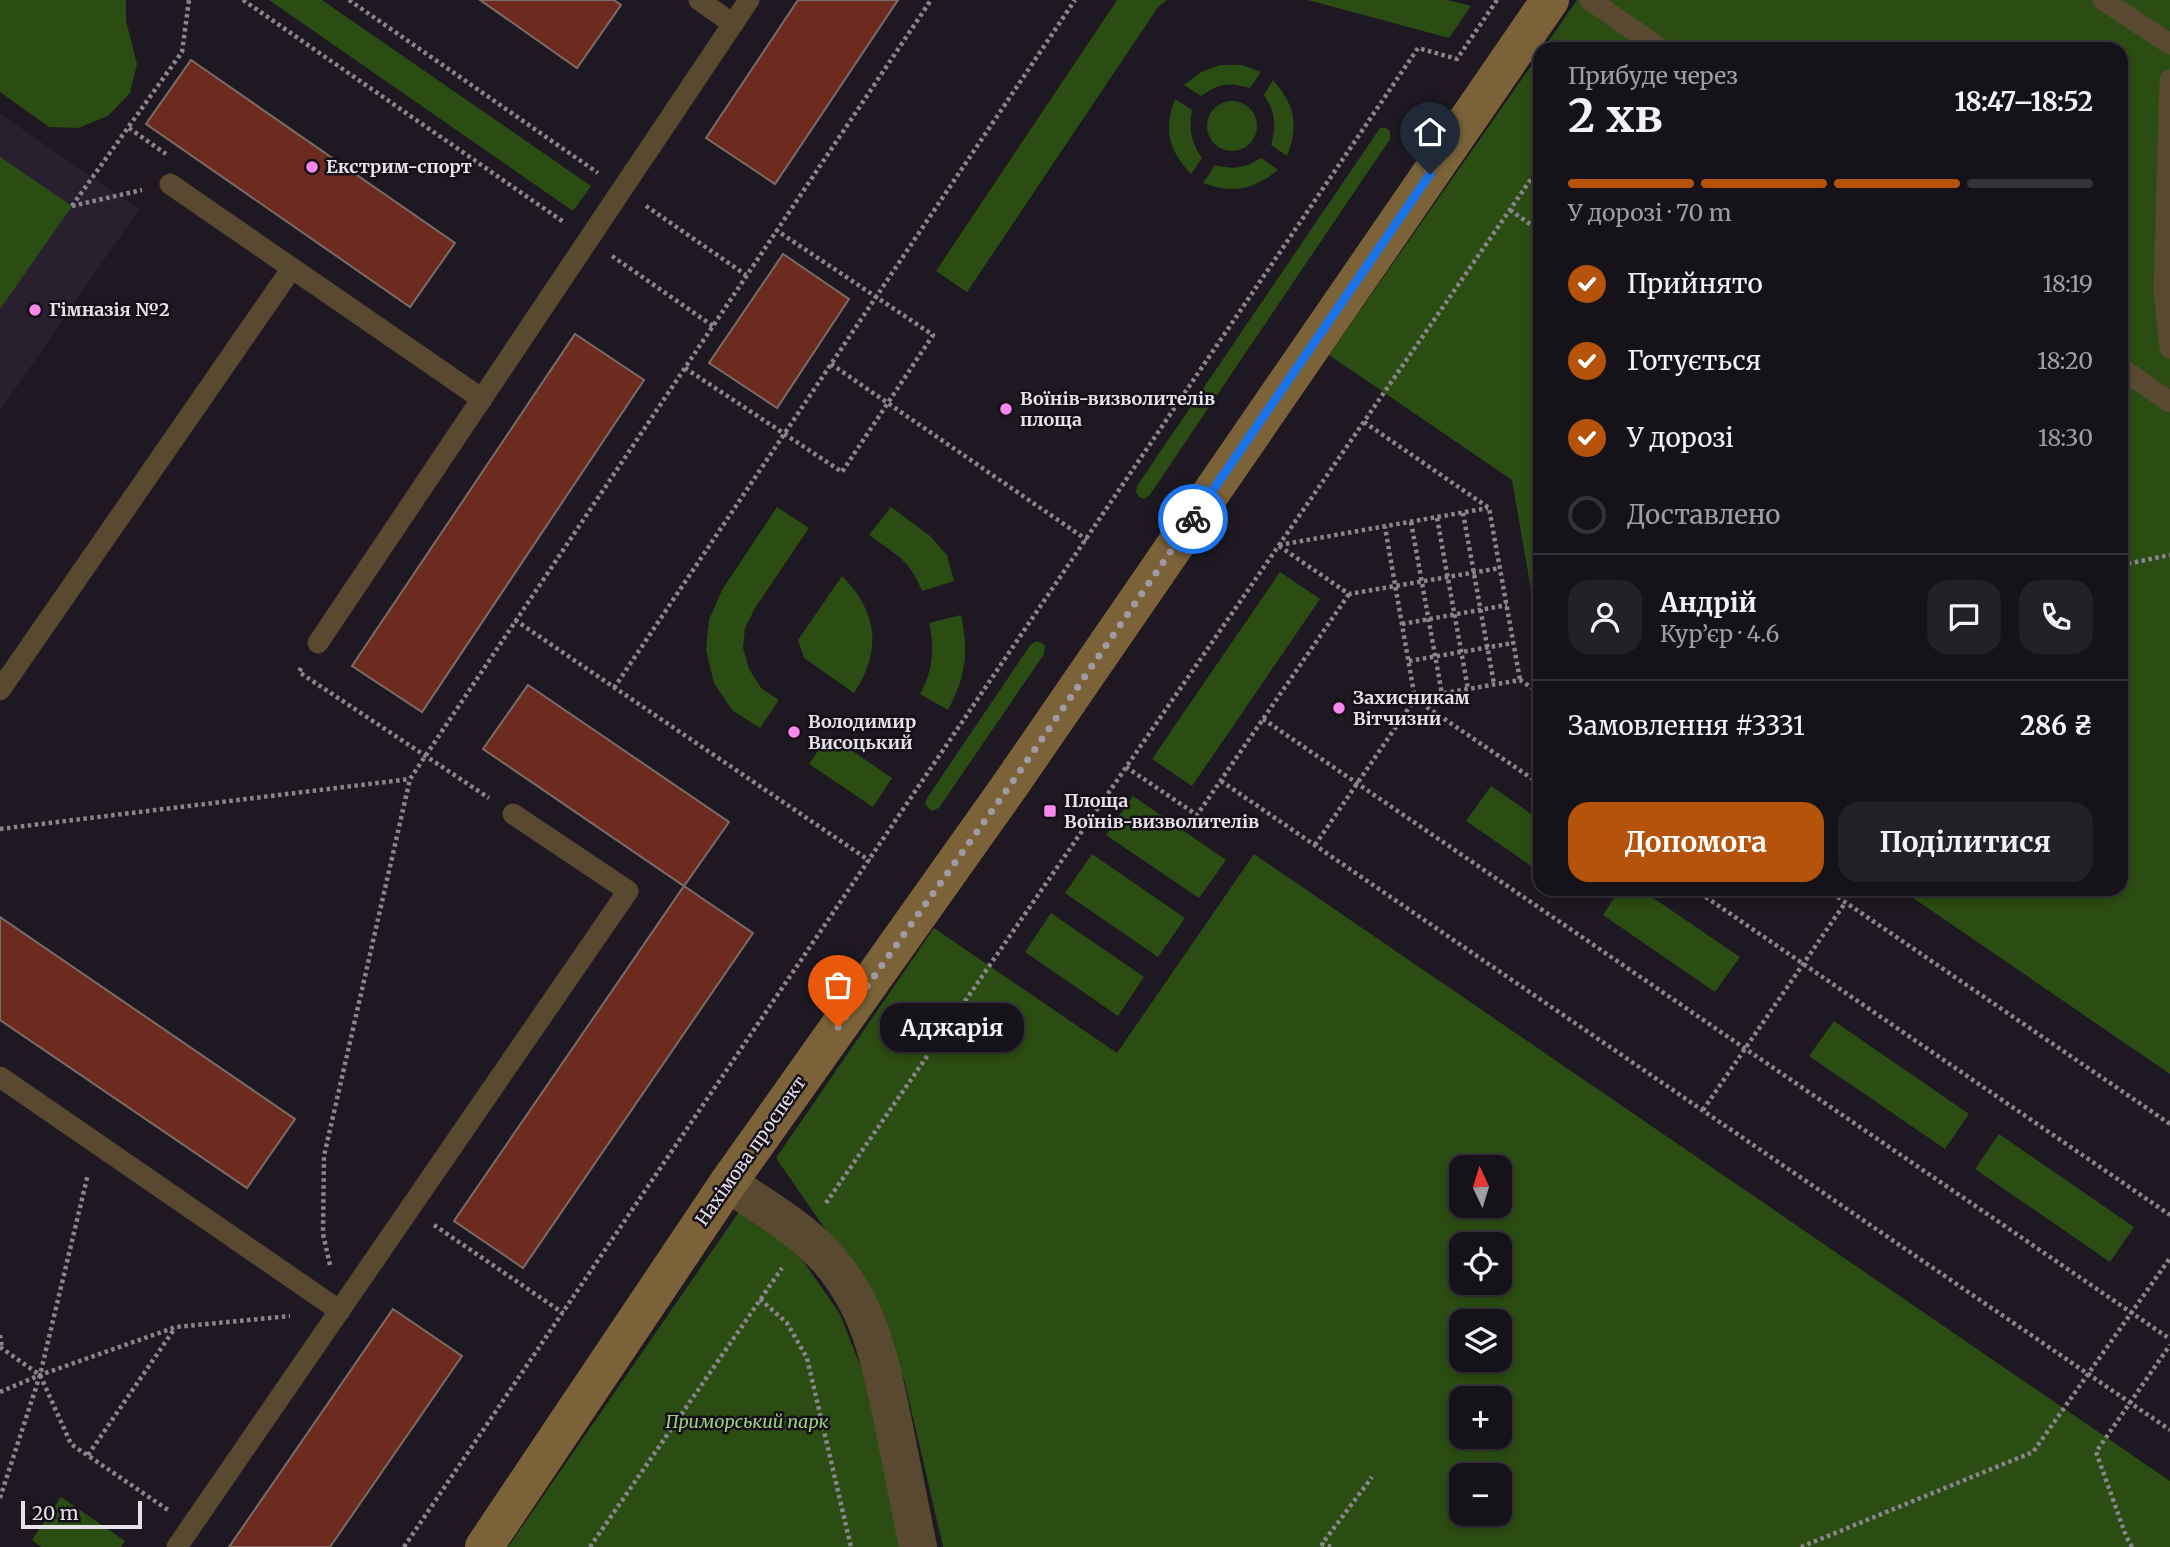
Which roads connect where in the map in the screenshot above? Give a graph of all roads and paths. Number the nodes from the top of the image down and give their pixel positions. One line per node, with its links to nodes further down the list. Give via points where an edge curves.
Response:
1 (189, 0): 16 (path, via 182,52)
2 (243, 0): 24 (path)
3 (349, 0): 20 (path)
4 (699, 0): 12 (lane)
5 (749, 0): 12 (lane)
6 (931, 0): 23 (path)
7 (1075, 0): 27 (path)
8 (1497, 0): 43 (path, via 1457,59 1418,48)
9 (1550, 0): 94 (main road, Нахімова проспект, via 1011,784)
10 (1590, 0): 13 (lane)
11 (2103, 0): 14 (lane)
12 (733, 24): 20 (lane)
13 (1651, 42)
14 (2170, 44)
15 (2170, 80): 29 (lane, via 2164,291)
16 (129, 128): 17 (path); 19 (path, via 72,206)
17 (172, 158)
18 (1533, 176): 21 (path)
19 (170, 184): 25 (lane)
20 (622, 189): 24 (lane); 26 (path)
21 (1510, 210): 22 (path); 36 (path)
22 (1533, 225)
23 (776, 230): 26 (path); 27 (path)
24 (589, 239): 28 (path); 33 (lane)
25 (292, 268): 33 (lane); 71 (lane)
26 (746, 275): 28 (path)
27 (876, 297): 30 (path); 35 (path, via 933,335)
28 (713, 326): 31 (path)
29 (2170, 348)
30 (831, 364): 35 (path); 37 (path)
31 (685, 368): 37 (path); 57 (path)
32 (2128, 373): 34 (lane)
33 (482, 399): 59 (lane)
34 (2170, 402)
35 (888, 403): 37 (path, via 842,472); 43 (path)
36 (1364, 422): 38 (path); 44 (path)
37 (785, 434): 68 (path)
38 (1489, 508): 39 (path); 47 (path)
39 (1463, 513): 40 (path); 48 (path)
40 (1437, 518): 41 (path); 49 (path)
41 (1411, 522): 42 (path); 50 (path)
42 (1385, 527): 44 (path); 51 (path)
43 (1087, 540): 84 (path)
44 (1279, 545): 52 (path); 76 (path)
45 (2170, 555): 46 (path)
46 (2128, 564)
47 (1500, 568): 48 (path); 53 (path)
48 (1474, 572): 49 (path); 54 (path)
49 (1448, 576): 50 (path); 55 (path)
50 (1421, 582): 51 (path); 56 (path)
51 (1395, 586): 52 (path); 58 (path)
52 (1349, 594): 74 (path)
53 (1507, 605): 54 (path); 60 (path)
54 (1480, 610): 55 (path); 61 (path)
55 (1454, 614): 56 (path); 62 (path)
56 (1428, 619): 58 (path); 63 (path)
57 (515, 620): 68 (path); 75 (path)
58 (1402, 624): 64 (path)
59 (318, 643)
60 (1513, 643): 61 (path); 66 (path)
61 (1487, 647): 62 (path); 67 (path)
62 (1461, 652): 63 (path); 69 (path)
63 (1435, 656): 64 (path); 72 (path)
64 (1409, 661): 73 (path)
65 (299, 672): 75 (path)
66 (1520, 680): 67 (path); 70 (path)
67 (1494, 684): 69 (path)
68 (614, 688): 84 (path)
69 (1468, 689): 72 (path)
70 (1533, 689)
71 (0, 690)
72 (1442, 694): 73 (path)
73 (1415, 699): 78 (path); 80 (path)
74 (1263, 719): 79 (path); 80 (path)
75 (425, 756): 77 (path); 81 (path)
76 (1126, 767): 79 (path, via 1197,816); 97 (path)
77 (410, 779): 82 (path); 100 (path, via 324,1156 323,1234)
78 (1533, 779)
79 (1221, 781): 83 (path)
80 (1357, 783): 83 (path); 89 (path)
81 (513, 814): 95 (lane, via 628,891)
82 (0, 829)
83 (1315, 845): 91 (path)
84 (870, 861): 101 (path)
85 (1704, 896): 88 (path)
86 (1836, 896): 87 (path)
87 (1845, 902): 88 (path); 92 (path)
88 (1803, 964): 89 (path); 96 (path)
89 (1745, 1049): 91 (path); 102 (path)
90 (0, 1077): 93 (lane)
91 (1703, 1110): 108 (path)
92 (2170, 1124)
93 (95, 1143): 100 (lane); 109 (path)
94 (728, 1183): 97 (street); 120 (main road, Нахімова проспект)
95 (410, 1209): 100 (lane); 101 (path)
96 (2170, 1215)
97 (804, 1235): 99 (path); 123 (street, via 852,1292 872,1332)
98 (2170, 1258): 102 (path)
99 (760, 1299): 121 (path); 122 (path, via 787,1323 807,1358)
100 (340, 1311): 103 (path); 116 (lane)
101 (563, 1313): 119 (path)
102 (2131, 1313): 105 (path); 108 (path)
103 (176, 1327): 109 (path); 113 (path)
104 (0, 1335): 107 (path)
105 (2170, 1339)
106 (2170, 1345): 111 (path)
107 (1, 1348): 109 (path)
108 (2088, 1374): 111 (path); 125 (path, via 2033,1452)
109 (40, 1375): 110 (path); 113 (path, via 71,1444); 115 (path)
110 (0, 1392)
111 (2130, 1402): 112 (path); 126 (path, via 2096,1452)
112 (2170, 1430)
113 (88, 1455): 116 (path)
114 (1372, 1477): 117 (path)
115 (0, 1497)
116 (192, 1526): 118 (lane)
117 (1321, 1545): 124 (path)
118 (177, 1547)
119 (404, 1547)
120 (484, 1547)
121 (590, 1547)
122 (851, 1547)
123 (918, 1547)
124 (1331, 1547)
125 (1801, 1547)
126 (2132, 1547)

